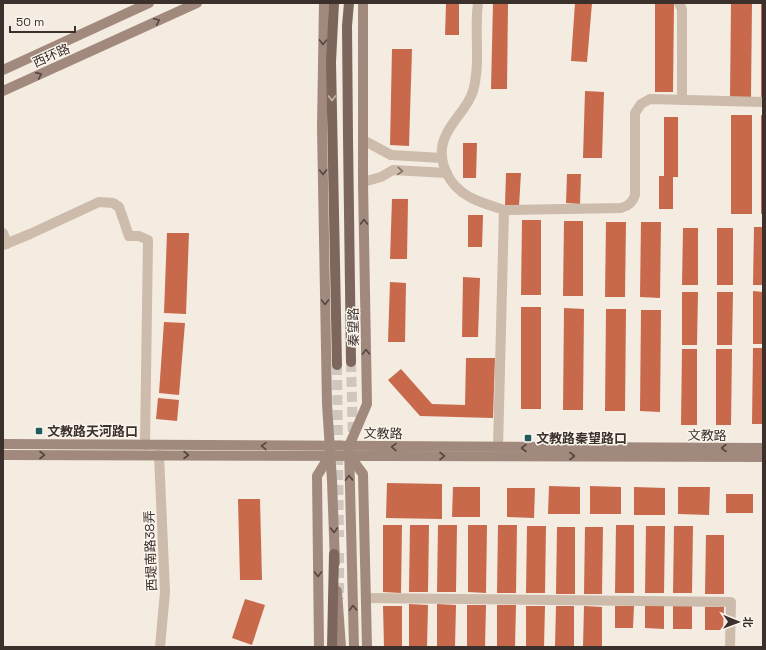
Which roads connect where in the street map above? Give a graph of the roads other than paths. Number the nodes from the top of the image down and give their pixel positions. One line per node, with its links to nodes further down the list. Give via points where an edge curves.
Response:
1 (149, 3): 9 (street, 西环路)
2 (196, 3): 10 (street, 西环路, one-way to 2)
3 (324, 3): 26 (street, one-way to 26, via 322,135)
4 (334, 3): 21 (main road, 秦望路, one-way to 21, via 331,62)
5 (349, 3): 20 (main road, 秦望路, via 347,26)
6 (362, 3): 13 (street, 秦望路)
7 (478, 3): 14 (street, via 476,75 473,92 445,136)
8 (679, 3): 11 (street, via 682,9)
9 (3, 70)
10 (3, 91)
11 (682, 100): 12 (street); 17 (street, via 650,99 637,108 636,194 631,204 621,208)
12 (763, 102)
13 (363, 140): 14 (street, via 391,155); 16 (street, 秦望路)
14 (442, 158): 15 (street)
15 (447, 173): 16 (street, one-way to 15, via 381,177 393,170); 17 (street, via 462,192)
16 (363, 182): 27 (street, 秦望路, one-way to 16, via 367,404)
17 (504, 210): 24 (street)
18 (3, 233): 19 (street)
19 (5, 244): 23 (street, via 99,202 113,203 120,207 129,236 139,236 148,240)
20 (351, 362)
21 (337, 365)
22 (3, 444): 23 (street, 文教路)
23 (145, 444): 26 (street, 文教路, one-way to 23)
24 (498, 447): 25 (street, 文教路, one-way to 24); 27 (street, 文教路, one-way to 27)
25 (763, 448)
26 (330, 451): 27 (street, 文教路); 29 (street, 文教路, one-way to 26); 31 (street, one-way to 31); 35 (street, one-way to 35, via 317,476)
27 (349, 451): 30 (street, 文教路, one-way to 30); 32 (street, via 363,474); 33 (street, 秦望路, one-way to 27)
28 (3, 455): 29 (street, 文教路, one-way to 29)
29 (159, 455): 34 (street, 西堤南路38弄, via 165,592)
30 (763, 457)
31 (334, 554): 36 (main road); 37 (street)
32 (366, 598): 38 (street); 39 (street, via 731,602)
33 (354, 644)
34 (160, 647)
35 (319, 647)
36 (332, 647)
37 (341, 647)
38 (367, 647)
39 (730, 647)

